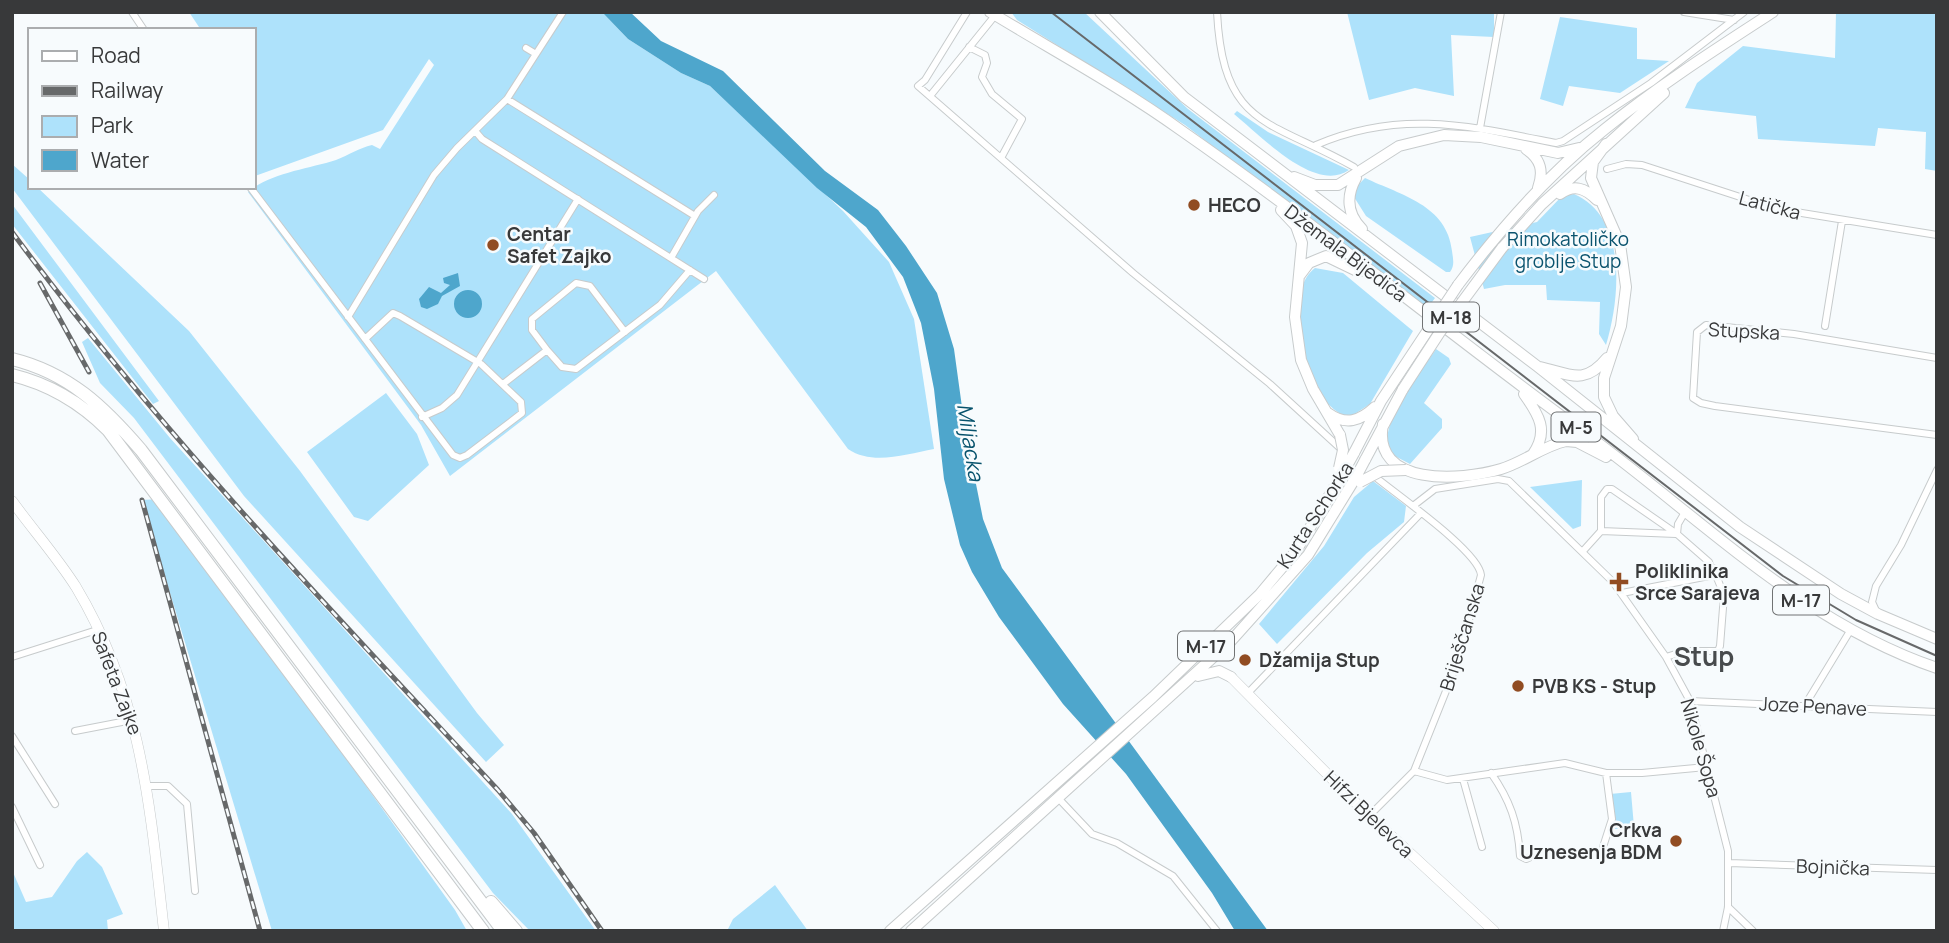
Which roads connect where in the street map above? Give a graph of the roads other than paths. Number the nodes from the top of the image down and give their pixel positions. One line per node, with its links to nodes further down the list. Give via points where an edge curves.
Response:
1 (132, 12): 12 (street)
2 (563, 12): 17 (street)
3 (967, 12): 19 (street, via 918,86)
4 (1100, 12): 30 (main road, Džemala Bijedića, via 1170,85)
5 (1217, 12): 24 (street, via 1222,52 1239,101 1274,130)
6 (1501, 12): 22 (street)
7 (1685, 12): 11 (street)
8 (1744, 12): 11 (street)
9 (1773, 12): 14 (main road, Kurta Schorka / M-18)
10 (994, 13): 15 (street); 35 (main road, Džemala Bijedića / M-5, via 1133,98)
11 (1734, 20): 13 (street)
12 (143, 28)
13 (1717, 32): 14 (street); 22 (street, via 1572,138 1556,143)
14 (1725, 44): 18 (main road, Kurta Schorka / M-18)
15 (969, 47): 19 (street); 27 (street, via 985,55 982,77 986,87 1023,119)
16 (526, 48): 17 (street)
17 (536, 54): 20 (street)
18 (1696, 65): 23 (main road, Kurta Schorka / M-18); 25 (main road, Kurta Schorka / M-18)
19 (930, 96): 27 (street)
20 (507, 99): 21 (street); 38 (street)
21 (476, 132): 34 (street); 48 (street, via 434,175)
22 (1481, 132): 24 (street, via 1410,122 1381,124); 26 (main road); 29 (main road, via 1413,141)
23 (1588, 144): 26 (main road, via 1558,153); 32 (main road, Kurta Schorka / M-18)
24 (1316, 145): 29 (street)
25 (1606, 145): 36 (main road, Kurta Schorka / M-18); 37 (main road, via 1593,162 1591,178)
26 (1526, 149): 32 (main road, via 1541,168)
27 (1002, 158): 76 (street, Briješčanska)
28 (1607, 169): 40 (street, Latička, via 1642,165 1777,209)
29 (1356, 171): 30 (main road, via 1338,185 1323,186); 43 (main road, M-17, via 1349,194 1350,212)
30 (1284, 174): 43 (main road, Džemala Bijedića)
31 (252, 189): 48 (street)
32 (1536, 192): 39 (main road, Kurta Schorka)
33 (714, 195): 38 (street)
34 (578, 198): 42 (street); 56 (street)
35 (1274, 199): 45 (main road, Džemala Bijedića / M-5); 46 (main road, via 1300,234)
36 (1542, 204): 37 (main road, via 1570,188 1582,188); 39 (main road, Kurta Schorka / M-18)
37 (1608, 213): 53 (main road, via 1620,244 1626,288 1621,326)
38 (695, 216): 42 (street)
39 (1522, 216): 60 (main road, Kurta Schorka / M-18, bridge)
40 (1842, 221): 41 (street, Latička); 49 (street)
41 (1937, 235)
42 (671, 258): 44 (street)
43 (1392, 258): 57 (main road, Džemala Bijedića / M-17)
44 (690, 270): 47 (street); 50 (street, via 660,304)
45 (1368, 271): 46 (main road, via 1326,256 1309,263); 61 (main road, Džemala Bijedića / M-5)
46 (1300, 275): 63 (main road, via 1295,302 1297,344 1307,376)
47 (704, 279)
48 (348, 317): 51 (street)
49 (1825, 326)
50 (625, 332): 52 (street, via 576,369 562,367); 52 (street, via 590,286 576,283 531,319 532,330)
51 (365, 339): 56 (street, via 393,313); 64 (street)
52 (547, 351): 59 (street)
53 (1609, 356): 57 (main road, via 1586,376); 67 (main road, via 1604,397)
54 (1937, 358): 66 (street, Stupska, via 1706,325 1697,332 1693,398 1708,404)
55 (12, 359): 102 (highway, via 71,383 116,421)
56 (478, 362): 59 (street); 64 (street, via 452,401)
57 (1536, 366): 67 (main road, Džemala Bijedića / M-17)
58 (12, 375): 91 (highway, via 80,404 108,430)
59 (503, 384): 64 (street, via 521,402 522,413 463,457 453,455)
60 (1398, 386): 62 (main road, Kurta Schorka); 65 (main road, Kurta Schorka / M-18)
61 (1518, 386): 68 (main road, via 1541,423 1542,439); 72 (main road, Džemala Bijedića / M-5)
62 (1381, 401): 63 (main road, via 1353,421 1339,420); 69 (main road, Kurta Schorka, bridge)
63 (1326, 411): 69 (main road, bridge, via 1340,435)
64 (422, 416)
65 (1383, 424): 70 (main road, bridge, via 1382,446 1394,463); 73 (main road, Kurta Schorka / M-18, bridge)
66 (1937, 435)
67 (1640, 450): 84 (main road, Džemala Bijedića / M-17, via 1774,552)
68 (1533, 454): 70 (main road, M-17, via 1501,468 1456,476); 72 (main road, M-17, via 1560,442 1577,442)
69 (1342, 469): 126 (main road, Kurta Schorka / M-17, via 1296,551 1261,594)
70 (1406, 470): 73 (main road, M-17, bridge, via 1381,471)
71 (1937, 470): 84 (street, via 1898,552 1876,586 1872,602)
72 (1633, 471): 77 (main road, Džemala Bijedića / M-17)
73 (1358, 479): 74 (main road, Kurta Schorka / M-18)
74 (1347, 494): 88 (main road, Kurta Schorka / M-17, via 1308,555)
75 (12, 501): 85 (main road, Safeta Zajke, via 71,580)
76 (1413, 506): 78 (street, Briješčanska); 81 (street, Nikole Šopa, via 1435,489 1503,479)
77 (1685, 512): 80 (street); 86 (main road, Džemala Bijedića / M-17)
78 (1421, 513): 95 (street); 104 (street, Briješčanska, via 1473,558 1482,575 1458,661)
79 (1601, 531): 80 (street); 80 (street, via 1601,497 1612,489); 81 (street)
80 (1677, 534): 82 (street)
81 (1583, 551): 83 (street, Nikole Šopa)
82 (1712, 566): 83 (street, via 1709,576); 90 (street, via 1724,596 1718,651 1695,650)
83 (1622, 593): 90 (street, Nikole Šopa)
84 (1878, 614): 87 (main road, Džemala Bijedića / M-17)
85 (97, 630): 89 (street); 99 (main road, Safeta Zajke)
86 (1850, 631): 92 (main road, Džemala Bijedića / M-17); 97 (street)
87 (1937, 639)
88 (1231, 641): 93 (main road, via 1224,657); 94 (main road, Kurta Schorka / M-17)
89 (12, 657)
90 (1666, 657): 96 (street, Nikole Šopa)
91 (286, 666): 122 (highway); 123 (highway)
92 (1937, 668)
93 (1231, 677): 94 (main road, via 1219,671); 95 (main road, Hifzi Bjelevca)
94 (1192, 678): 109 (main road, Kurta Schorka / M-17)
95 (1247, 694): 112 (main road, Hifzi Bjelevca)
96 (1690, 701): 97 (street, Joze Penave); 103 (street, Nikole Šopa)
97 (1805, 705): 98 (street, Joze Penave)
98 (1937, 712)
99 (134, 720): 100 (street); 108 (main road, Safeta Zajke)
100 (75, 731)
101 (12, 736): 110 (street)
102 (361, 741): 124 (highway); 125 (highway)
103 (1706, 767): 106 (street); 116 (street, Nikole Šopa)
104 (1414, 771): 107 (street, via 1433,779); 112 (street)
105 (1491, 773): 106 (street, via 1565,763); 107 (street); 115 (street, via 1514,814 1520,856)
106 (1606, 773): 114 (street, via 1612,819)
107 (1463, 779): 113 (street)
108 (148, 786): 119 (street, via 168,786 187,804); 121 (main road, Safeta Zajke)
109 (1059, 799): 127 (main road, Kurta Schorka / M-17); 128 (street, via 1092,834 1117,843 1173,876)
110 (55, 804)
111 (12, 807): 117 (street)
112 (1369, 816): 129 (main road, Hifzi Bjelevca)
113 (1482, 847)
114 (1602, 847)
115 (1535, 855)
116 (1730, 863): 118 (street, Bojnička); 120 (street, Nikole Šopa)
117 (40, 865)
118 (1937, 870)
119 (195, 891)
120 (1728, 907): 130 (street, Nikole Šopa); 131 (street)
121 (164, 931)
122 (472, 931)
123 (483, 931)
124 (503, 931)
125 (516, 931)
126 (890, 931)
127 (911, 931)
128 (1217, 931)
129 (1494, 931)
130 (1723, 931)
131 (1753, 931)

